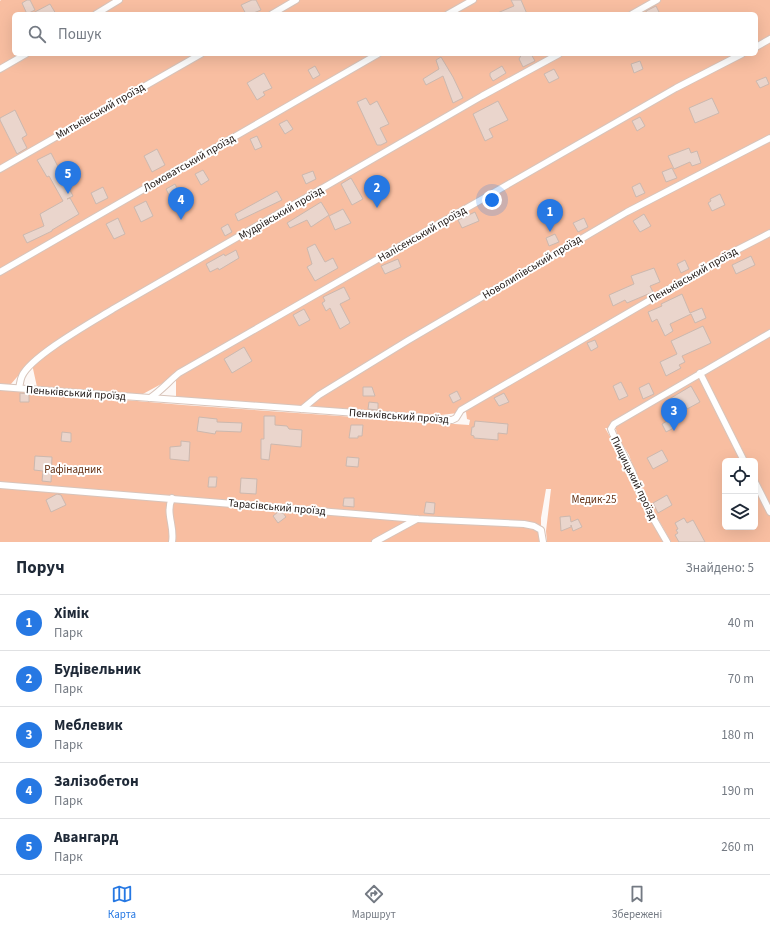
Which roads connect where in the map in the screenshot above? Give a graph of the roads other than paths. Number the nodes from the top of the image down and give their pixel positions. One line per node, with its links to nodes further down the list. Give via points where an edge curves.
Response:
1 (119, 0): 5 (lane)
2 (296, 0): 6 (lane)
3 (473, 0): 7 (lane)
4 (657, 0): 8 (lane)
5 (99, 12)
6 (275, 12)
7 (452, 12)
8 (636, 12)
9 (770, 39): 10 (lane)
10 (758, 45)
11 (23, 56): 16 (lane)
12 (198, 56): 18 (lane, Митьківський проїзд)
13 (375, 56): 20 (lane, Ломоватський проїзд)
14 (555, 56): 24 (lane, Мудрівський проїзд, via 113,309 32,363 22,376)
15 (738, 56): 25 (lane, Налісенський проїзд, via 676,88 179,373)
16 (0, 69)
17 (770, 138): 26 (lane, Новолипівський проїзд, via 627,212 400,345 319,395)
18 (0, 169)
19 (770, 233): 26 (lane, Пеньківський проїзд, via 731,253 461,410 452,420)
20 (0, 272)
21 (770, 333): 22 (lane, Пищицький проїзд)
22 (700, 373): 27 (lane); 36 (lane, Пищицький проїзд, via 614,424 611,429 639,491)
23 (0, 387): 24 (lane, Пеньківський проїзд)
24 (19, 388): 25 (lane, Пеньківський проїзд)
25 (150, 398): 26 (lane, Пеньківський проїзд)
26 (302, 409)
27 (742, 458)
28 (0, 485): 30 (lane, Тарасівський проїзд)
29 (758, 488): 31 (lane)
30 (172, 498): 32 (lane, Тарасівський проїзд); 33 (lane, via 169,513)
31 (770, 512)
32 (417, 519): 34 (lane); 35 (lane, Тарасівський проїзд, via 534,526 541,530)
33 (172, 542)
34 (375, 542)
35 (543, 542)
36 (667, 542)

